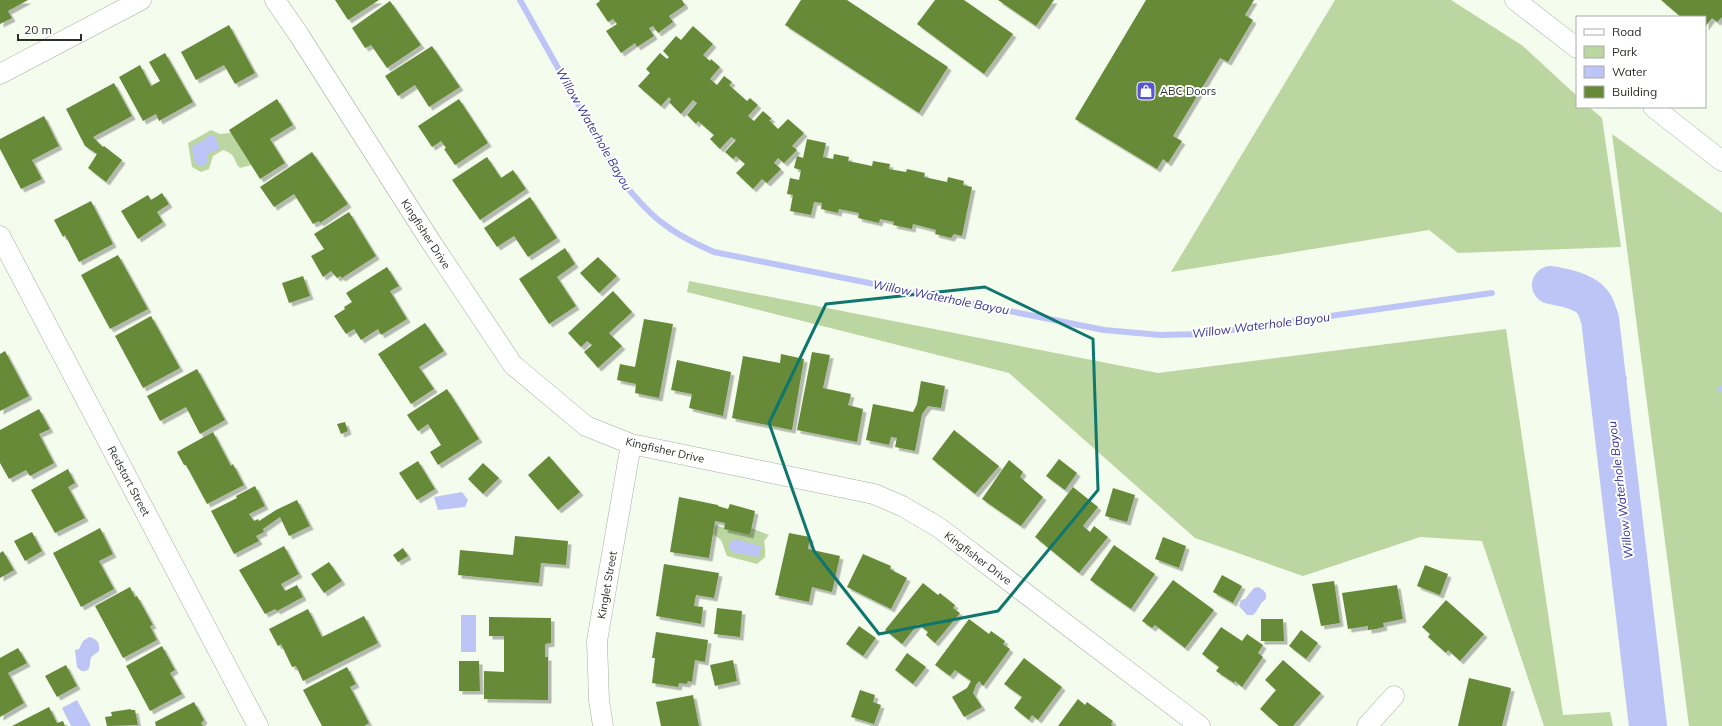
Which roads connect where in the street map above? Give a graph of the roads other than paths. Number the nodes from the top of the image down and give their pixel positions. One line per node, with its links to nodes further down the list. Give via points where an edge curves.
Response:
1 (141, 0): 5 (street)
2 (275, 0): 9 (street, Kingfisher Drive, via 513,365 586,426)
3 (1515, 0): 4 (street)
4 (1576, 47)
5 (0, 74)
6 (1654, 108): 7 (street)
7 (1722, 161)
8 (0, 236): 11 (street, Redstart Street)
9 (632, 444): 12 (street, Kinglet Street, via 597,641 598,700); 13 (street, Kingfisher Drive, via 874,494 902,506 938,527)
10 (1394, 696): 14 (street)
11 (258, 726)
12 (603, 726)
13 (1200, 726)
14 (1367, 726)

